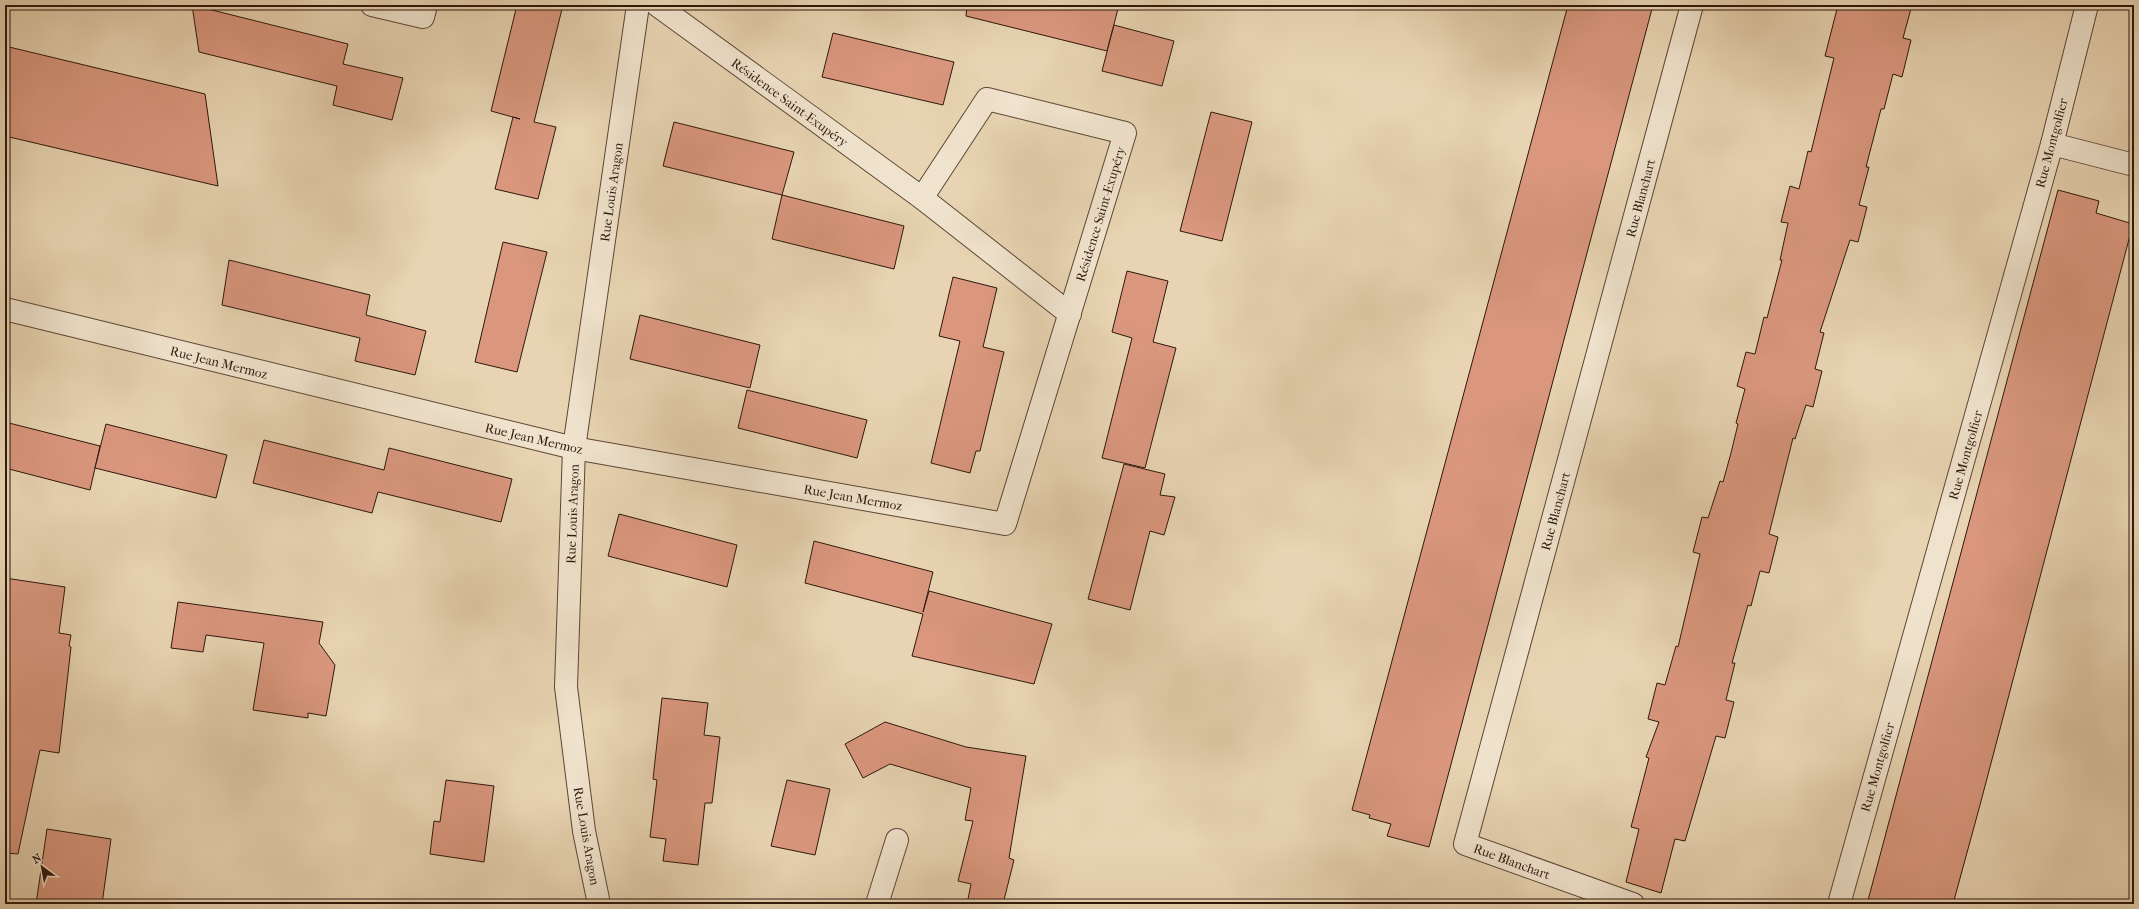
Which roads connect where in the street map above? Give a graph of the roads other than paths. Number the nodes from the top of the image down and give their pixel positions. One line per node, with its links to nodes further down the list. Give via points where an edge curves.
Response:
1 (372, 5): 2 (street, via 423,17)
2 (426, 5)
3 (638, 5): 12 (street, Rue Louis Aragon)
4 (658, 5): 9 (street, Résidence Saint-Exupéry)
5 (1692, 5): 17 (street, Rue Blanchart, via 1464,844)
6 (2087, 5): 7 (street, Rue Montgolfier)
7 (2052, 144): 8 (street); 18 (street, Rue Montgolfier)
8 (2134, 166)
9 (922, 198): 11 (street, Résidence Saint-Exupéry); 11 (street, Résidence Saint-Exupéry, via 987,99 1125,133)
10 (5, 310): 12 (street, Rue Jean Mermoz)
11 (1070, 314): 13 (street, Résidence Saint-Exupéry)
12 (574, 448): 13 (street, Rue Jean Mermoz, via 1006,524); 15 (street, Rue Louis Aragon, via 566,687 584,831)
13 (1024, 462)
14 (897, 840): 16 (street)
15 (599, 904)
16 (877, 904)
17 (1633, 904)
18 (1839, 904)

